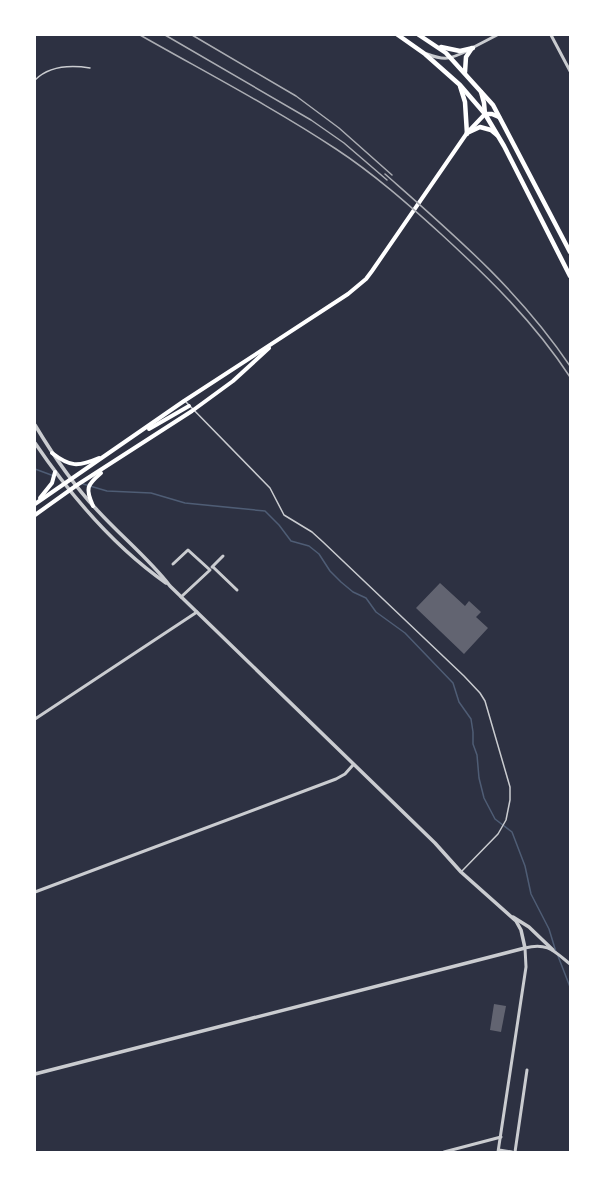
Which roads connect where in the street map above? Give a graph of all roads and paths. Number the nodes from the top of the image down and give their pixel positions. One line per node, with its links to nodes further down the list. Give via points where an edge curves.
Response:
1 (398, 35): 7 (main road)
2 (419, 35): 5 (main road)
3 (497, 35): 6 (street)
4 (551, 35): 10 (street)
5 (436, 46): 6 (main road, via 456,51); 8 (main road)
6 (473, 48): 8 (street); 11 (main road, via 466,57)
7 (425, 54): 8 (street); 13 (main road)
8 (451, 58): 11 (main road)
9 (90, 68): 12 (lane, via 56,68 41,74)
10 (570, 71)
11 (465, 72): 14 (main road)
12 (35, 80)
13 (460, 85): 15 (main road); 17 (main road, via 465,102)
14 (481, 90): 15 (main road); 16 (main road)
15 (485, 114): 16 (main road); 17 (main road); 18 (main road)
16 (500, 118): 19 (main road)
17 (467, 133): 18 (main road, via 480,127 491,130); 21 (main road, via 366,278 348,294)
18 (498, 136): 20 (main road)
19 (570, 252)
20 (570, 276)
21 (294, 330): 22 (main road); 24 (main road, via 233,381)
22 (184, 401): 23 (lane); 26 (main road)
23 (189, 406): 24 (lane); 26 (main road)
24 (192, 411): 30 (main road); 48 (lane, via 270,488 284,515 323,542 483,696 510,787 509,806 506,820 492,841)
25 (35, 425): 28 (street)
26 (138, 434): 29 (main road)
27 (35, 443): 31 (street)
28 (52, 453): 29 (main road, via 62,461 77,465); 32 (street)
29 (108, 455): 32 (main road)
30 (105, 468): 34 (main road); 37 (main road, via 88,487 88,496)
31 (55, 472): 33 (street); 36 (main road, via 52,483)
32 (72, 479): 33 (main road); 34 (street)
33 (64, 484): 35 (street); 36 (main road)
34 (77, 485): 35 (main road); 37 (street)
35 (69, 491): 38 (main road); 42 (street, via 108,535)
36 (35, 503)
37 (93, 506): 42 (street, via 157,569)
38 (35, 515)
39 (223, 556): 41 (street)
40 (173, 564): 41 (street, via 188,550)
41 (211, 568): 43 (street); 44 (street)
42 (170, 586): 44 (street)
43 (237, 590)
44 (181, 597): 45 (street)
45 (197, 612): 46 (street); 47 (street)
46 (35, 719)
47 (352, 764): 48 (street, via 435,843); 49 (street, via 345,774 336,779)
48 (461, 872): 50 (street)
49 (35, 892)
50 (511, 916): 51 (street, via 521,930); 52 (street, via 529,927)
51 (525, 948): 52 (street, via 542,946); 55 (street); 56 (street, via 526,967)
52 (553, 950): 53 (street)
53 (570, 964)
54 (527, 1070): 60 (street)
55 (35, 1074)
56 (501, 1137): 57 (street); 58 (street)
57 (498, 1151): 59 (street)
58 (444, 1152)
59 (512, 1152)
60 (515, 1152)

